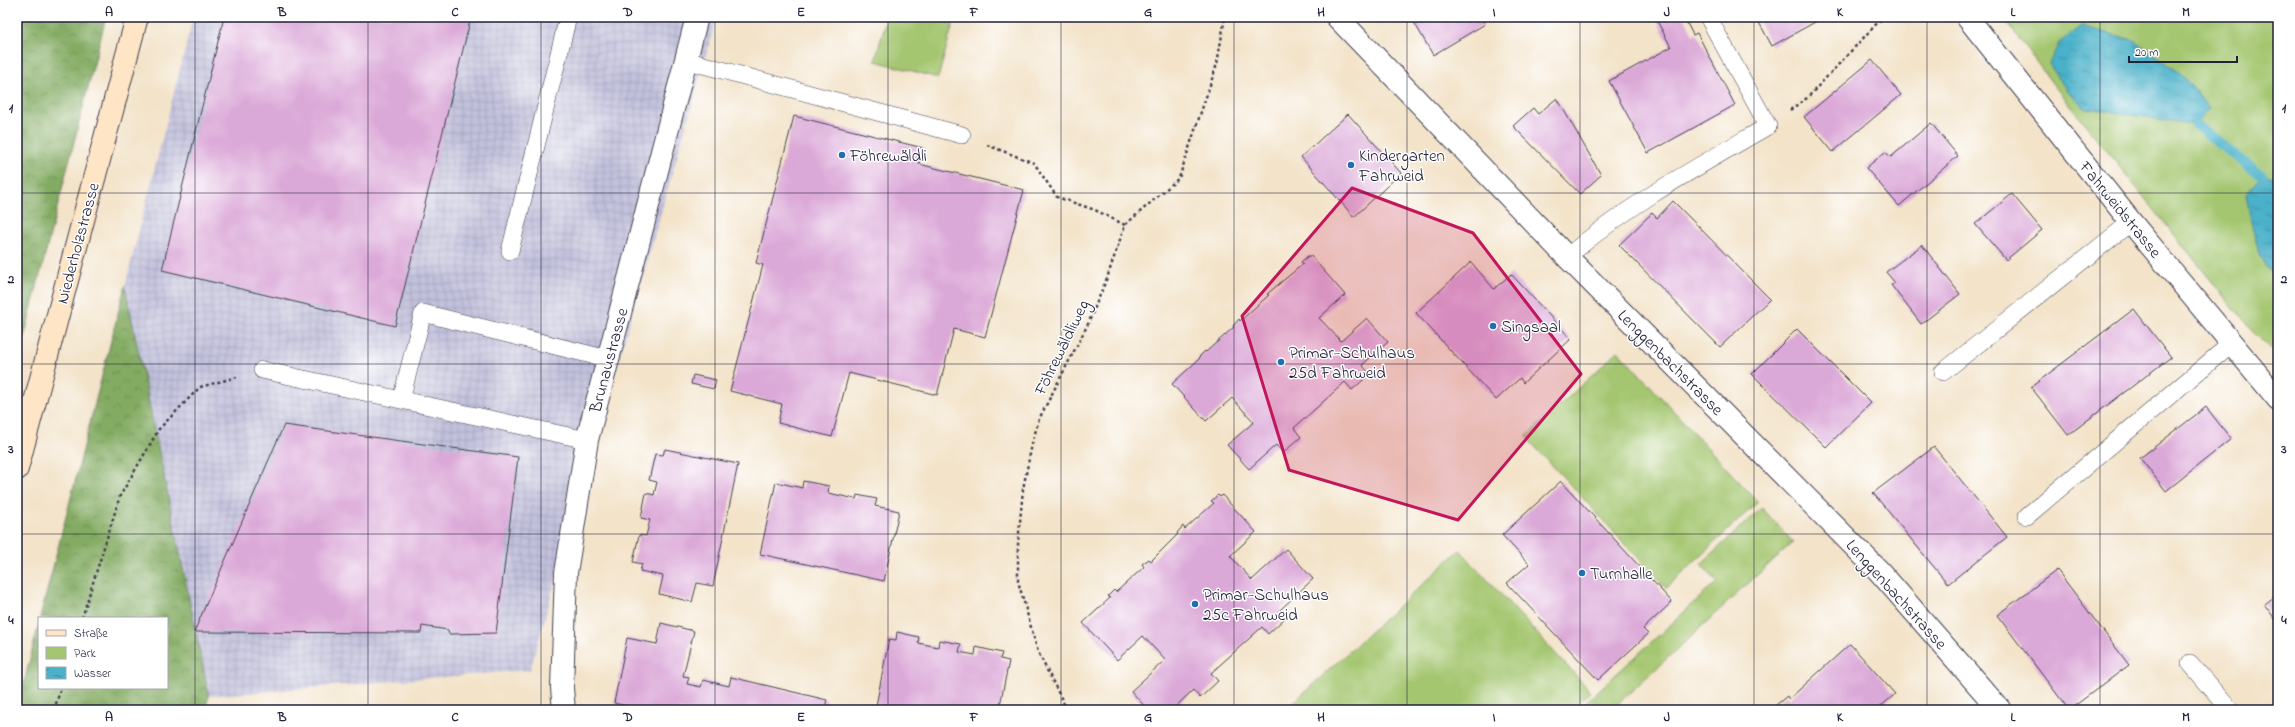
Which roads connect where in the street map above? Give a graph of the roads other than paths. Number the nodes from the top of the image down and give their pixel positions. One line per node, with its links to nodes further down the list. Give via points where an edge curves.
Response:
1 (137, 17): 19 (main road, Niederholzstrasse)
2 (568, 17): 10 (lane)
3 (697, 17): 7 (street, Brunaustrasse)
4 (1337, 17): 11 (street, Lenggenbachstrasse)
5 (1708, 17): 11 (lane, via 1768,126 1677,179 1590,237)
6 (1967, 17): 9 (street, Fahrweidstrasse)
7 (685, 60): 8 (lane); 13 (street, Brunaustrasse)
8 (962, 135)
9 (2131, 222): 12 (street, Fahrweidstrasse); 15 (lane)
10 (510, 251)
11 (1567, 257): 23 (street, Lenggenbachstrasse, via 1879,571)
12 (2232, 343): 16 (street, Fahrweidstrasse); 20 (lane)
13 (608, 359): 17 (lane, via 423,313); 18 (street, Brunaustrasse)
14 (262, 370): 17 (lane)
15 (1943, 372)
16 (2278, 399)
17 (401, 400): 18 (lane)
18 (587, 440): 22 (street, Brunaustrasse, via 566,573 562,688)
19 (17, 469)
20 (2027, 516)
21 (2190, 663): 24 (lane)
22 (564, 710)
23 (2000, 710)
24 (2230, 710)

